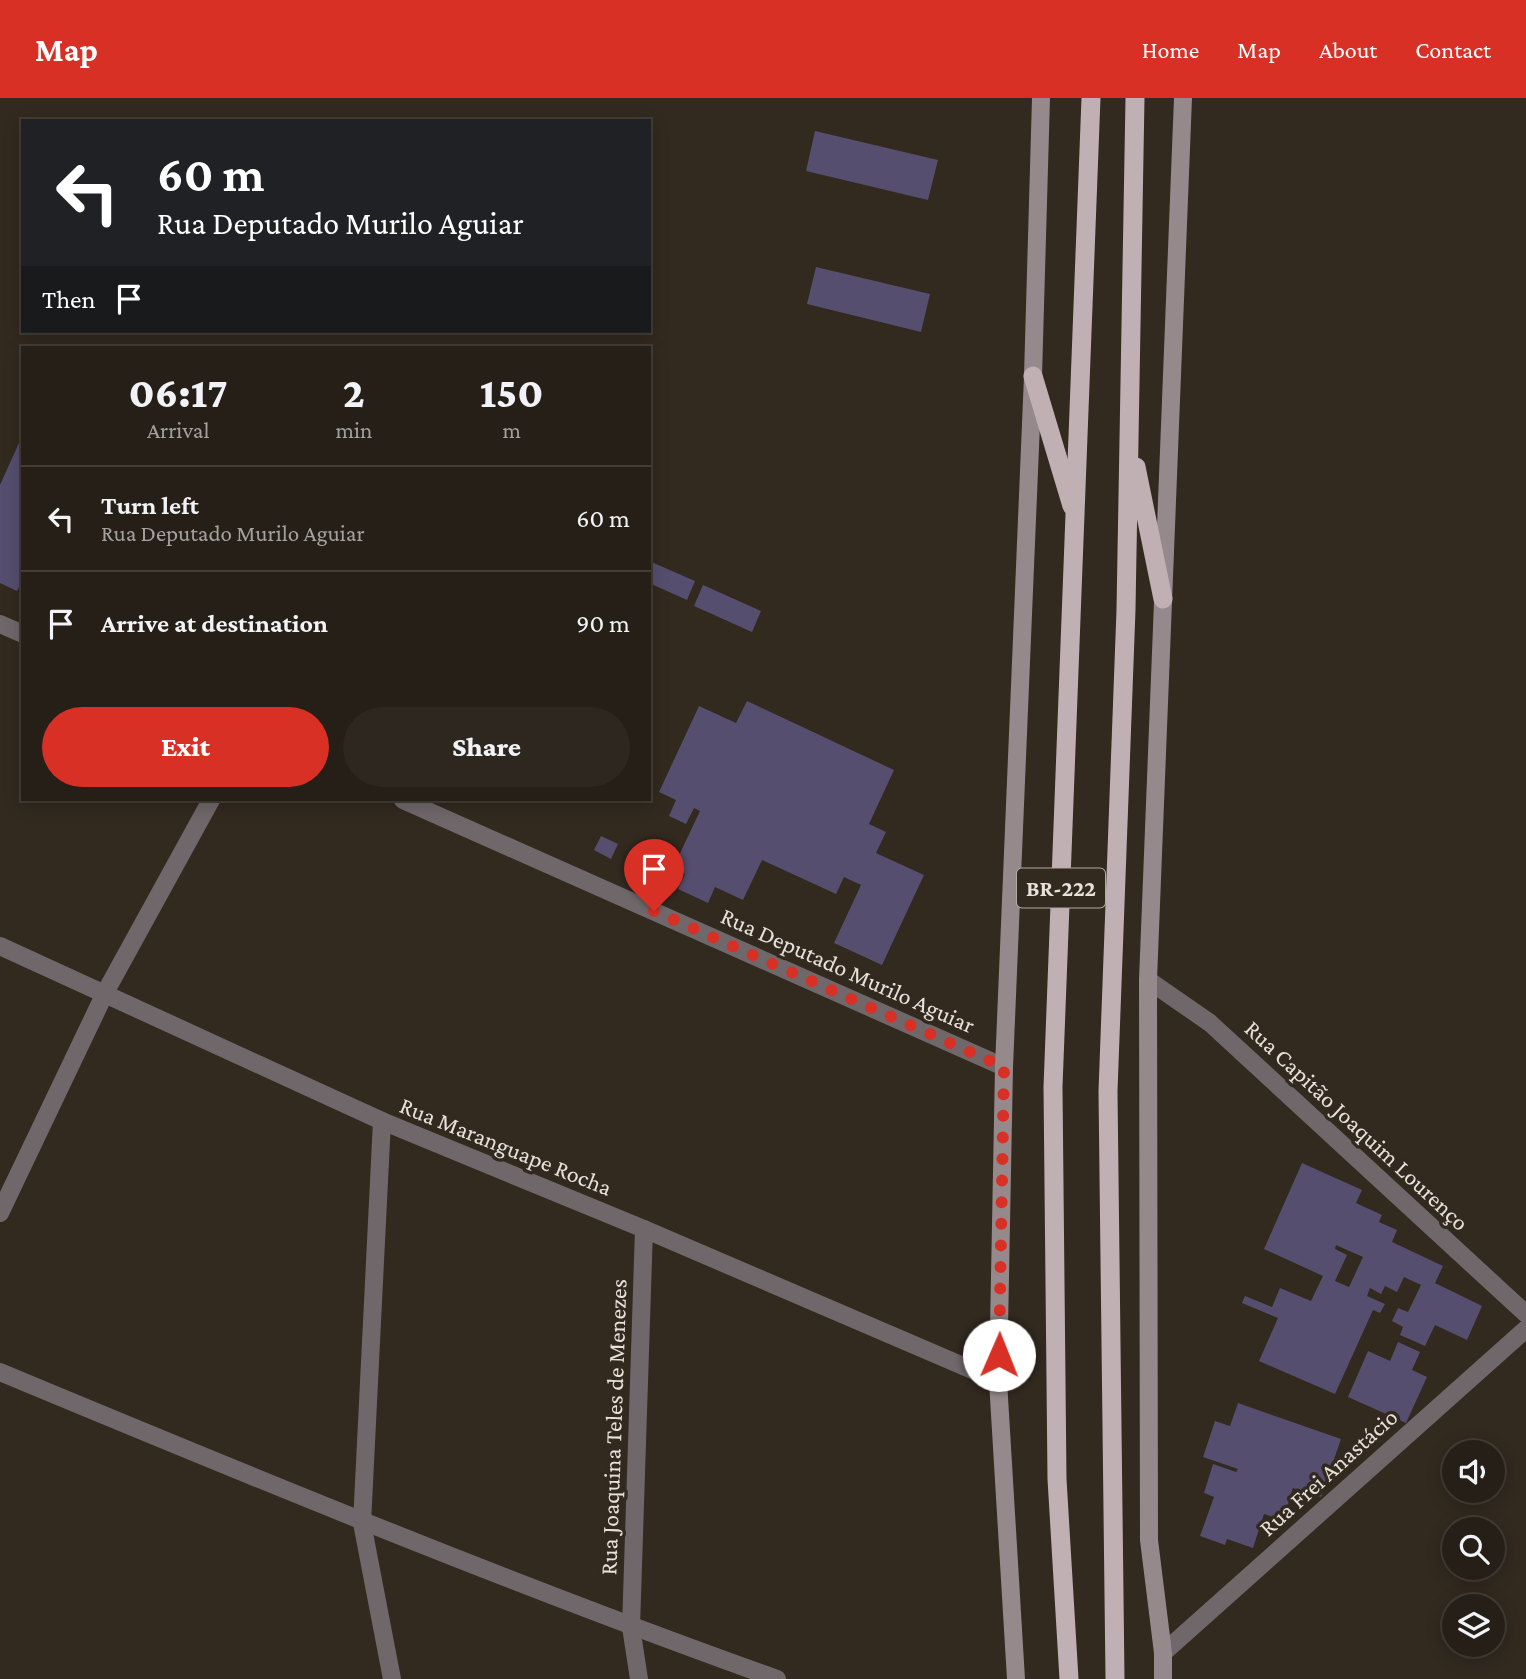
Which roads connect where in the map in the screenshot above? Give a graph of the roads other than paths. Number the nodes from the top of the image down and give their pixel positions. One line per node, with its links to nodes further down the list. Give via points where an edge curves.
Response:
1 (1041, 98): 5 (main road)
2 (1091, 98): 7 (highway, BR-222)
3 (1135, 98): 6 (highway, BR-222)
4 (1183, 98): 8 (main road)
5 (1033, 376): 7 (highway); 16 (main road)
6 (1129, 431): 8 (highway); 32 (highway, BR-222, via 1108,1091)
7 (1077, 520): 31 (highway, BR-222, via 1053,1087 1057,1479)
8 (1163, 599): 14 (main road)
9 (0, 624): 10 (street)
10 (21, 633)
11 (210, 801): 15 (street)
12 (406, 801): 16 (street, Rua Deputado Murilo Aguiar)
13 (0, 946): 15 (street, Rua Maranguape Rocha)
14 (1148, 980): 20 (street, Rua Capitão Joaquim Lourenço, via 1210,1023); 26 (main road, via 1149,1540)
15 (106, 992): 17 (street, Rua Maranguape Rocha); 18 (street)
16 (1004, 1067): 23 (main road)
17 (382, 1121): 19 (street, Rua Maranguape Rocha); 24 (street)
18 (0, 1213)
19 (644, 1229): 23 (street, Rua Maranguape Rocha); 25 (street, Rua Joaquina Teles de Menezes)
20 (1526, 1314)
21 (1526, 1329): 26 (street, Rua Frei Anastácio)
22 (0, 1372): 24 (street)
23 (998, 1381): 30 (main road)
24 (362, 1523): 25 (street); 27 (street)
25 (631, 1627): 28 (street, Rua Joaquina Teles de Menezes); 29 (street)
26 (1163, 1653): 33 (main road)
27 (392, 1679)
28 (639, 1679)
29 (777, 1679)
30 (1016, 1679)
31 (1069, 1679)
32 (1115, 1679)
33 (1163, 1679)

